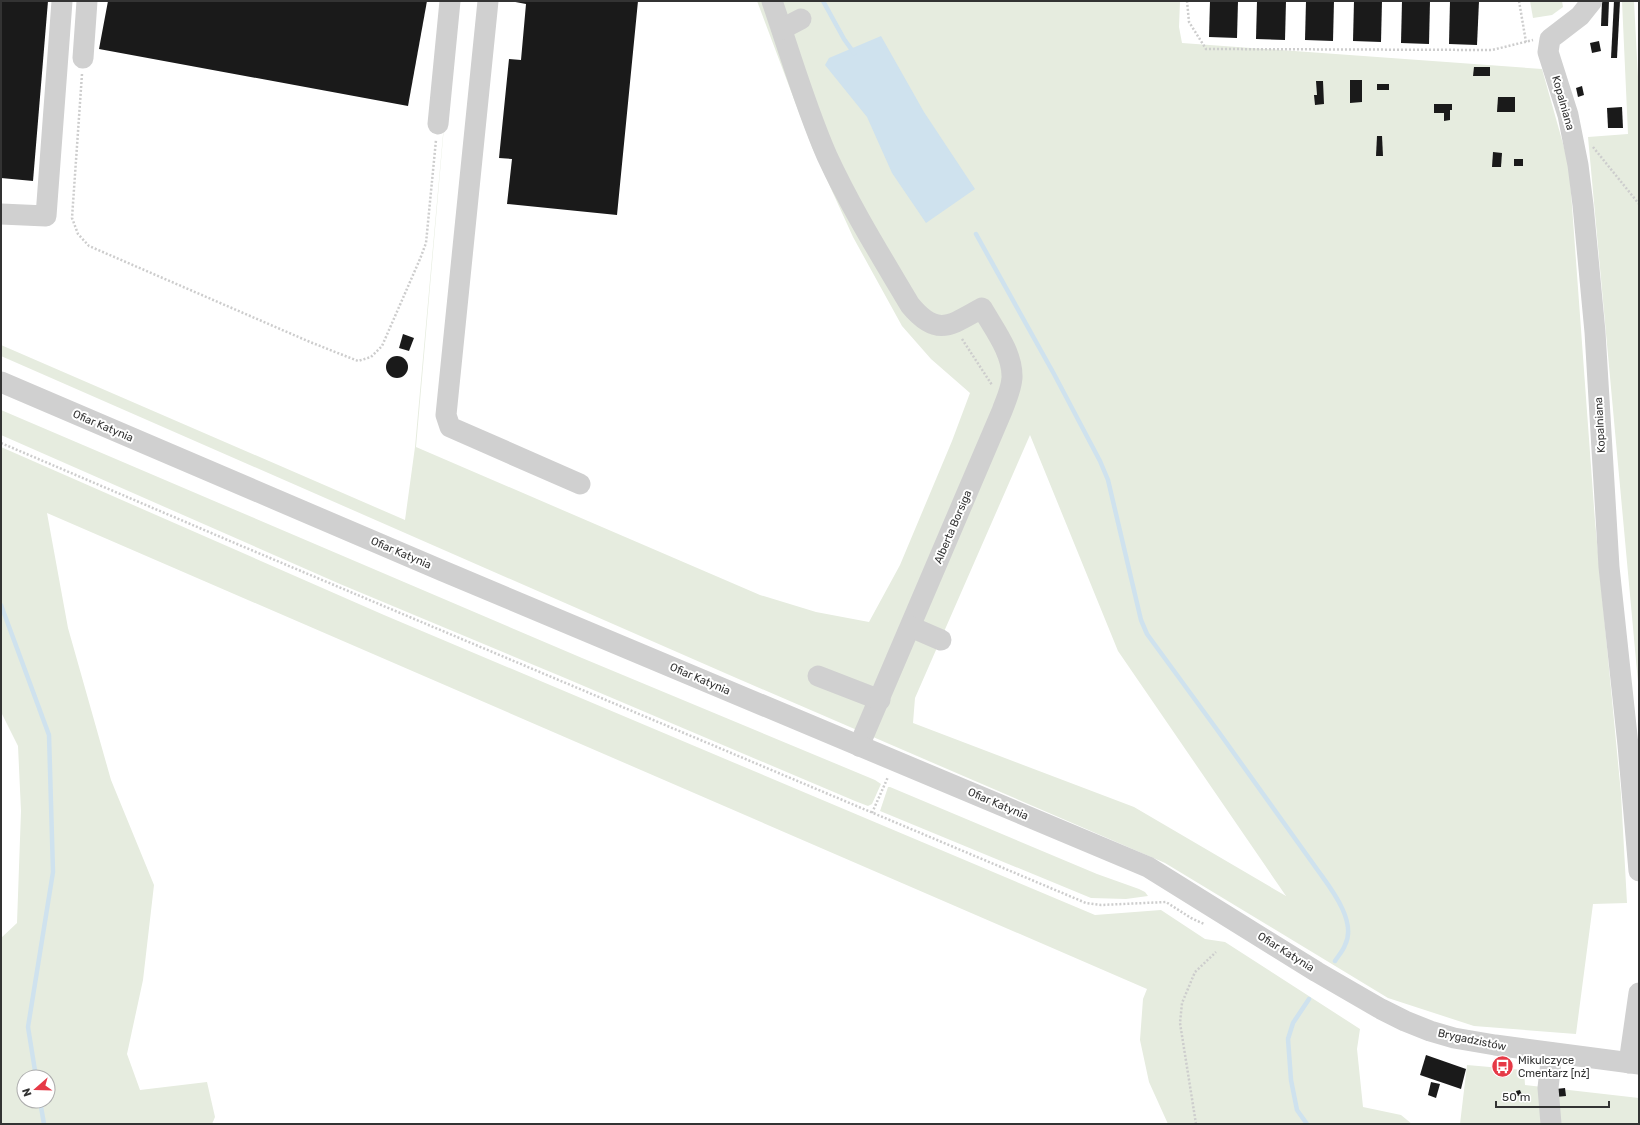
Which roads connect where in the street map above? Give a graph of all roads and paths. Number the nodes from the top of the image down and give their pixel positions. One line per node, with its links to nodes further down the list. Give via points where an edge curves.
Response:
1 (62, 1): 16 (street, via 46,216)
2 (87, 1): 12 (street)
3 (450, 1): 13 (street)
4 (488, 1): 21 (street, via 446,415 450,427)
5 (772, 1): 11 (street)
6 (1187, 1): 7 (path, via 1189,22 1206,49 1492,50 1526,42)
7 (1519, 1)
8 (1592, 1): 9 (street, Kopalniana)
9 (1573, 10): 29 (street, Kopalniana, via 1550,39 1548,52 1568,115 1583,205 1595,332 1609,567)
10 (801, 19): 11 (street)
11 (782, 29): 17 (street, via 817,132 845,193 910,305 926,322)
12 (83, 58): 13 (path, via 72,218 78,234 89,246 358,361 371,357 382,346 426,243)
13 (438, 124)
14 (1589, 142): 15 (path)
15 (1639, 204)
16 (1, 214)
17 (937, 326): 19 (path, via 962,340 990,380); 22 (street, Alberta Borsiga, via 948,326 982,308 1008,356 1012,377 1010,390)
18 (1, 382): 26 (street, Ofiar Katynia)
19 (993, 389)
20 (1, 443): 28 (path)
21 (580, 484)
22 (911, 627): 23 (street); 25 (street, Alberta Borsiga)
23 (940, 640)
24 (818, 676): 25 (street)
25 (880, 700): 26 (street, Alberta Borsiga)
26 (859, 746): 33 (street, Ofiar Katynia, via 1148,867)
27 (886, 780): 28 (path)
28 (872, 813): 30 (path, via 1092,904 1101,906)
29 (1639, 871)
30 (1166, 902)
31 (1216, 952): 36 (path, via 1195,972 1182,1003 1180,1023)
32 (1639, 993): 35 (street)
33 (1381, 1009): 34 (street, Brygadzistów, via 1430,1031 1454,1038)
34 (1552, 1053): 35 (street, Brygadzistów); 37 (street, via 1548,1088)
35 (1634, 1063)
36 (1196, 1124)
37 (1550, 1124)

